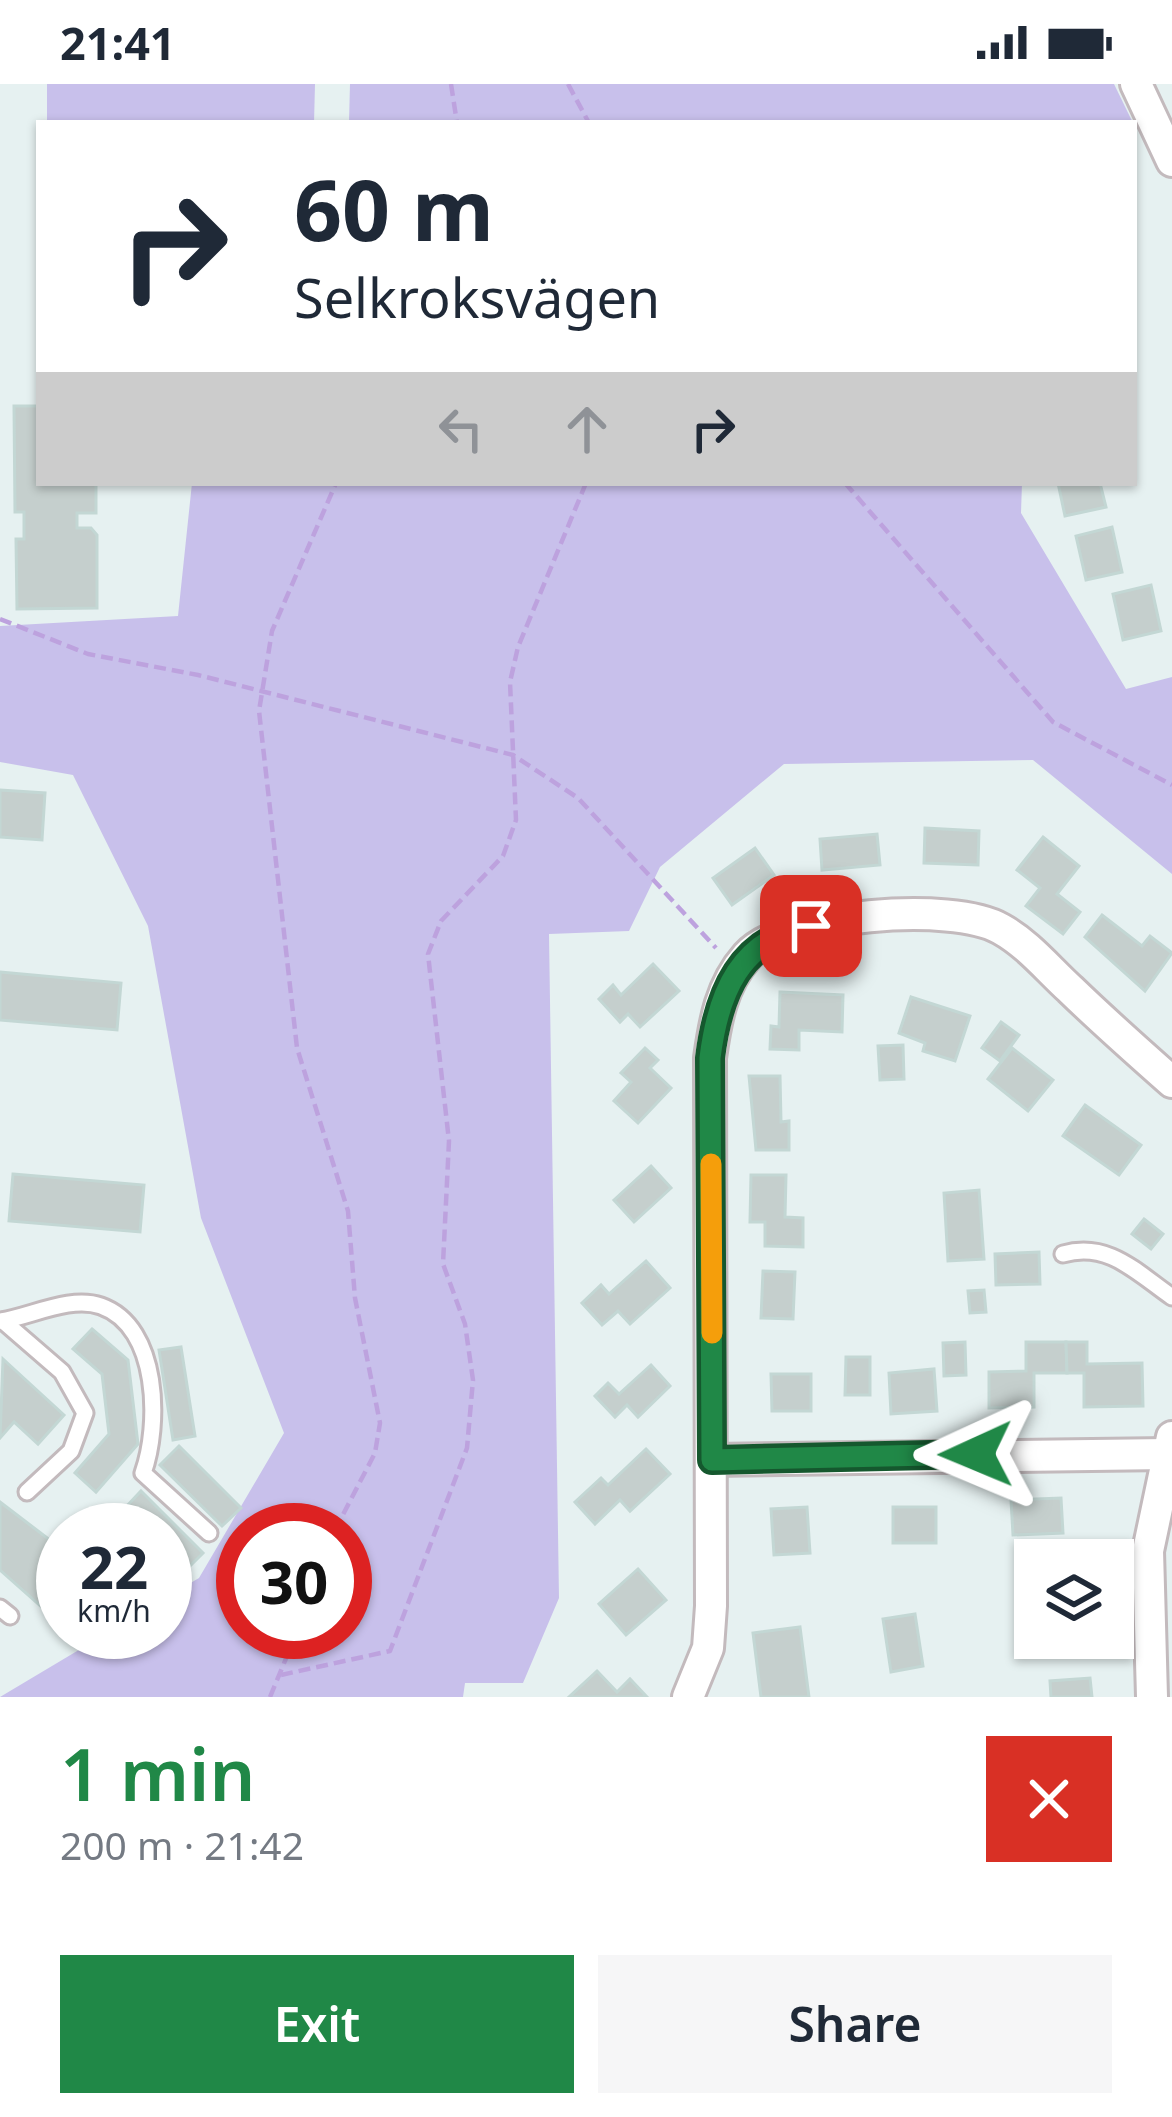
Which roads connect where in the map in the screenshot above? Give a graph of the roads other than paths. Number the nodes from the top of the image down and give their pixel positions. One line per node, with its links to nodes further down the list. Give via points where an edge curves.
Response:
1 (1136, 84): 2 (street)
2 (1172, 161)
3 (1172, 1082): 8 (street, via 1024,945 975,918 941,913 792,929 767,940 739,968 715,1022 710,1058)
4 (1063, 1254): 5 (lane, via 1109,1252)
5 (1172, 1297)
6 (1, 1321): 9 (lane, via 62,1372 85,1413 71,1450); 10 (lane, via 70,1304 99,1305 122,1320 152,1382 152,1449 143,1473)
7 (1170, 1445): 8 (street); 12 (street, via 1148,1551)
8 (712, 1460): 11 (street, via 708,1648)
9 (27, 1492)
10 (209, 1533)
11 (688, 1697)
12 (1152, 1697)

